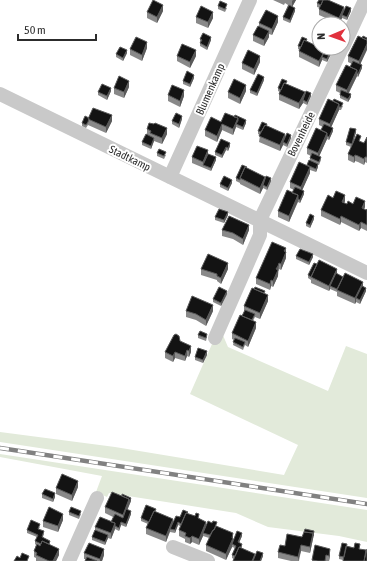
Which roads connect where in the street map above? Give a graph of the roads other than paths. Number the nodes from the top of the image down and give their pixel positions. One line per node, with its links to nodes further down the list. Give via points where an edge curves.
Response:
1 (250, 0): 6 (street, Blumenkamp)
2 (365, 0): 3 (street, Bovenheide)
3 (351, 30)
4 (339, 56): 7 (street, Bovenheide)
5 (0, 94): 6 (street, Stadtkamp)
6 (170, 177): 7 (street, Stadtkamp)
7 (260, 220): 8 (street, Stadtkamp); 9 (street, via 260,235)
8 (367, 272)
9 (215, 338)
10 (97, 498): 13 (street)
11 (173, 547): 12 (street)
12 (202, 560)
13 (69, 561)

